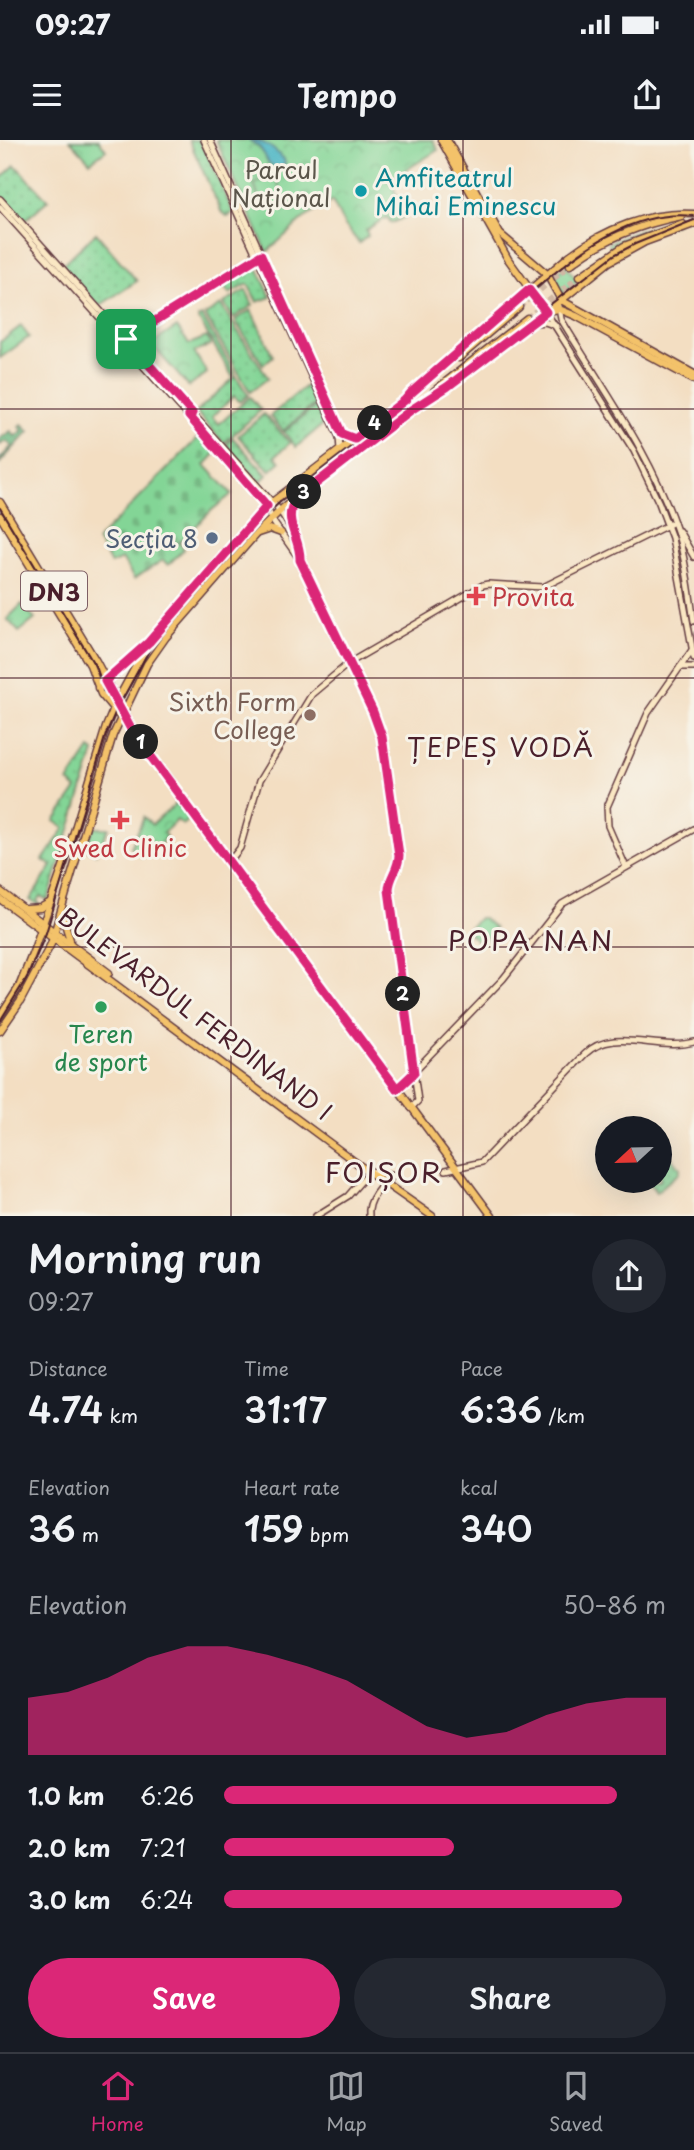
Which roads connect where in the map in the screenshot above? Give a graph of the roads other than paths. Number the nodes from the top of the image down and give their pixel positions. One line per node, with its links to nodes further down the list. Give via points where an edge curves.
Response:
1 (204, 140): 5 (street)
2 (209, 140): 5 (street)
3 (442, 140): 14 (main road)
4 (447, 140): 12 (main road, via 500,234)
5 (218, 165): 10 (street)
6 (0, 199): 21 (street)
7 (0, 207): 21 (street)
8 (694, 214): 11 (main road, via 627,232); 12 (main road, via 663,215 618,228 586,243)
9 (694, 223): 13 (main road, via 629,243); 15 (main road, via 618,255)
10 (259, 256): 21 (street); 23 (street)
11 (570, 265)
12 (547, 274): 14 (main road); 15 (main road)
13 (579, 277)
14 (529, 290): 18 (main road); 25 (main road)
15 (561, 300): 17 (street); 18 (main road); 22 (main road)
16 (519, 307): 25 (main road)
17 (559, 309): 18 (main road); 24 (main road); 32 (street, via 645,458)
18 (546, 312): 19 (main road); 20 (street)
19 (530, 321): 20 (street); 28 (main road)
20 (558, 328): 32 (street, via 639,461)
21 (124, 341): 30 (street)
22 (694, 374)
23 (315, 379): 26 (street, via 342,434); 27 (street)
24 (694, 380)
25 (405, 400): 26 (main road)
26 (355, 439): 27 (main road)
27 (340, 450): 30 (main road)
28 (296, 499): 30 (main road); 33 (main road, via 289,513)
29 (0, 502): 45 (main road, DN3)
30 (273, 510): 33 (street); 34 (street); 35 (main road); 39 (main road)
31 (0, 516): 48 (main road, DN3, via 90,665)
32 (671, 524): 36 (street); 38 (street, via 681,545); 40 (street); 42 (street, via 543,587 483,586)
33 (293, 531): 37 (street, via 300,544)
34 (281, 533): 35 (main road, via 268,529); 37 (street)
35 (256, 534): 51 (main road, via 155,651)
36 (694, 557)
37 (300, 560): 42 (street)
38 (694, 621)
39 (149, 642): 46 (main road); 49 (main road)
40 (693, 649): 41 (street); 43 (street)
41 (694, 658)
42 (349, 663): 55 (street, via 312,694 261,777 240,848); 70 (street, via 379,727 384,749 399,855 389,890)
43 (680, 667): 44 (street); 56 (street, via 648,713 607,807 608,826)
44 (694, 667)
45 (101, 672): 46 (main road); 47 (main road, DN3)
46 (113, 675): 47 (main road)
47 (105, 681): 48 (main road); 49 (main road, DN3)
48 (98, 688): 50 (main road, DN3)
49 (117, 701): 50 (main road); 51 (main road, DN3)
50 (113, 710): 51 (main road, DN3); 59 (main road)
51 (121, 715): 52 (main road); 53 (main road, DN3)
52 (113, 735): 53 (main road, via 128,732); 61 (main road)
53 (138, 738): 55 (main road, DN3)
54 (694, 829): 56 (street)
55 (229, 862): 71 (main road, DN3)
56 (626, 867): 70 (street, via 562,904 503,979)
57 (0, 891): 60 (main road, BULEVARDUL FERDINAND I)
58 (0, 899): 62 (main road, BULEVARDUL FERDINAND I)
59 (51, 902): 60 (main road); 62 (main road)
60 (26, 909): 62 (main road, BULEVARDUL FERDINAND I)
61 (61, 909): 63 (main road); 64 (main road)
62 (43, 926): 63 (main road, BULEVARDUL FERDINAND I); 67 (main road, via 25,974)
63 (55, 935): 64 (main road, BULEVARDUL FERDINAND I); 65 (main road)
64 (69, 946): 65 (main road, via 52,950); 66 (main road, BULEVARDUL FERDINAND I); 66 (main road, BULEVARDUL FERDINAND I)
65 (44, 958): 68 (main road)
66 (144, 1002): 74 (main road, BULEVARDUL FERDINAND I)
67 (0, 1017)
68 (0, 1031)
69 (694, 1042): 73 (street, via 610,1040 596,1045 482,1162)
70 (414, 1073): 71 (street); 72 (street)
71 (397, 1089): 72 (main road, DN3)
72 (414, 1105): 73 (main road, DN3)
73 (457, 1168): 75 (street); 80 (main road, DN3)
74 (366, 1169): 76 (main road, BULEVARDUL FERDINAND I); 76 (street, via 393,1177); 78 (street, via 348,1196)
75 (446, 1170)
76 (386, 1181): 77 (street); 79 (main road, BULEVARDUL FERDINAND I)
77 (369, 1212)
78 (316, 1216)
79 (432, 1216)
80 (492, 1216)

